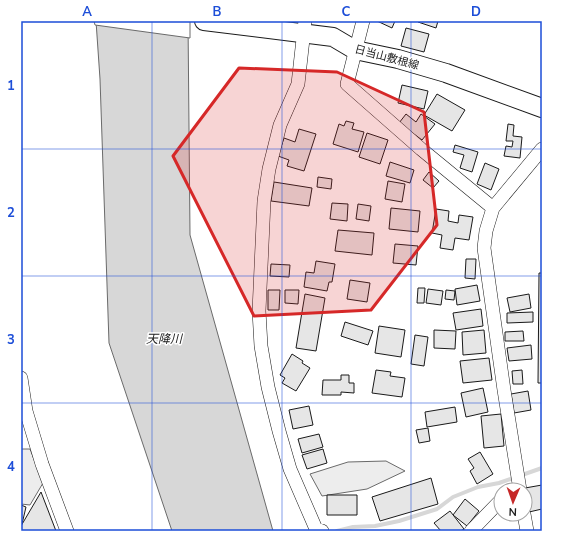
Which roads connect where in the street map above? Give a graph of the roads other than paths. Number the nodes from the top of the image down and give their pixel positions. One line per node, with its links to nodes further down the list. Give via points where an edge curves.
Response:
1 (204, 21): 3 (main road, 日当山敷根線)
2 (363, 21): 4 (street)
3 (305, 28): 4 (main road, 日当山敷根線, via 333,38); 11 (street, via 298,84 280,125 269,169 264,201 259,311 261,346 279,431 290,469)
4 (355, 50): 5 (main road, 日当山敷根線, via 446,73); 7 (street, via 347,84)
5 (542, 108)
6 (542, 149): 7 (street)
7 (493, 208): 9 (street, via 485,236 484,254)
8 (21, 378): 12 (street, via 26,411)
9 (517, 482)
10 (493, 508): 13 (street)
11 (319, 530)
12 (67, 531)
13 (471, 531)

